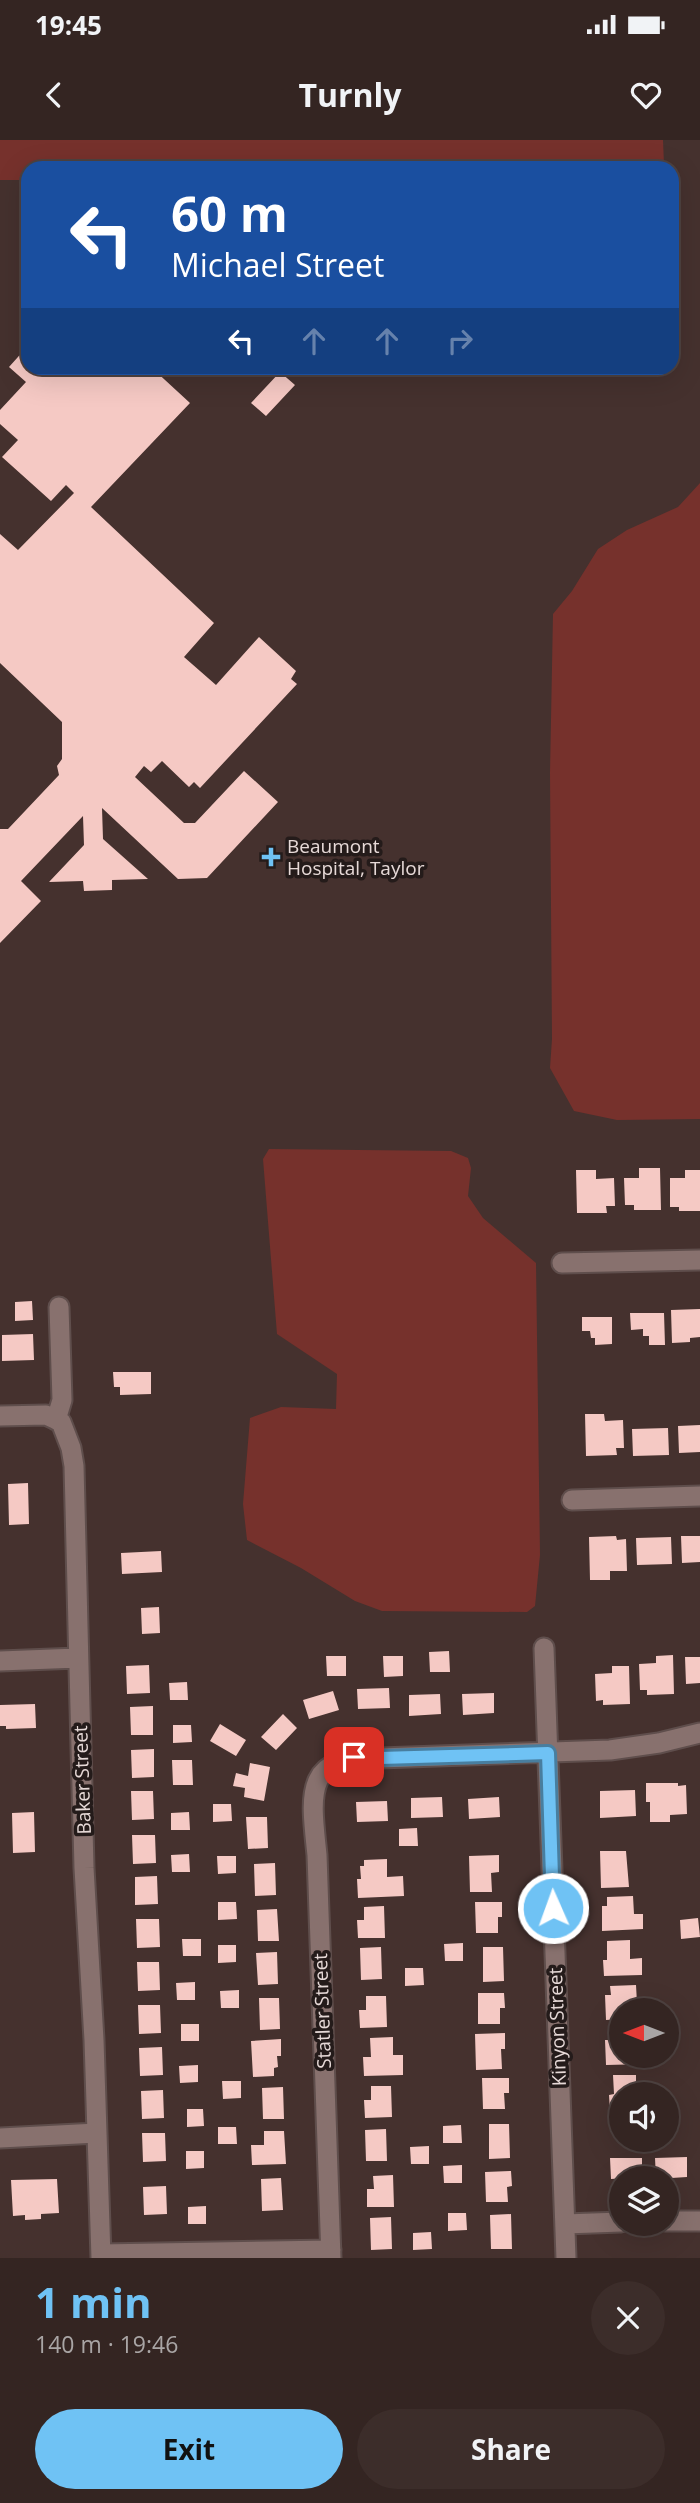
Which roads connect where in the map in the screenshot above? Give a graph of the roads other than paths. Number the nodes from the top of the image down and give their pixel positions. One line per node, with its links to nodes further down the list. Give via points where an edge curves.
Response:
1 (700, 1260): 2 (street)
2 (562, 1264)
3 (59, 1307): 5 (street, via 62,1400)
4 (0, 1416): 5 (street, via 38,1415)
5 (56, 1420): 9 (street, Baker Street, via 65,1432 74,1465)
6 (700, 1496): 7 (street)
7 (572, 1500)
8 (544, 1647): 12 (street, Kinyon Street)
9 (78, 1658): 10 (street); 13 (street, Baker Street)
10 (0, 1661)
11 (700, 1733): 12 (street, via 610,1750)
12 (548, 1753): 18 (street, Kinyon Street); 19 (street, Statler Street, via 354,1757 328,1769 316,1784 312,1805)
13 (97, 2133): 14 (street); 20 (street, Baker Street)
14 (0, 2138)
15 (679, 2221): 16 (street)
16 (700, 2221)
17 (609, 2222): 18 (street)
18 (565, 2224): 21 (street, Kinyon Street)
19 (331, 2254): 20 (street)
20 (101, 2256)
21 (566, 2258)

